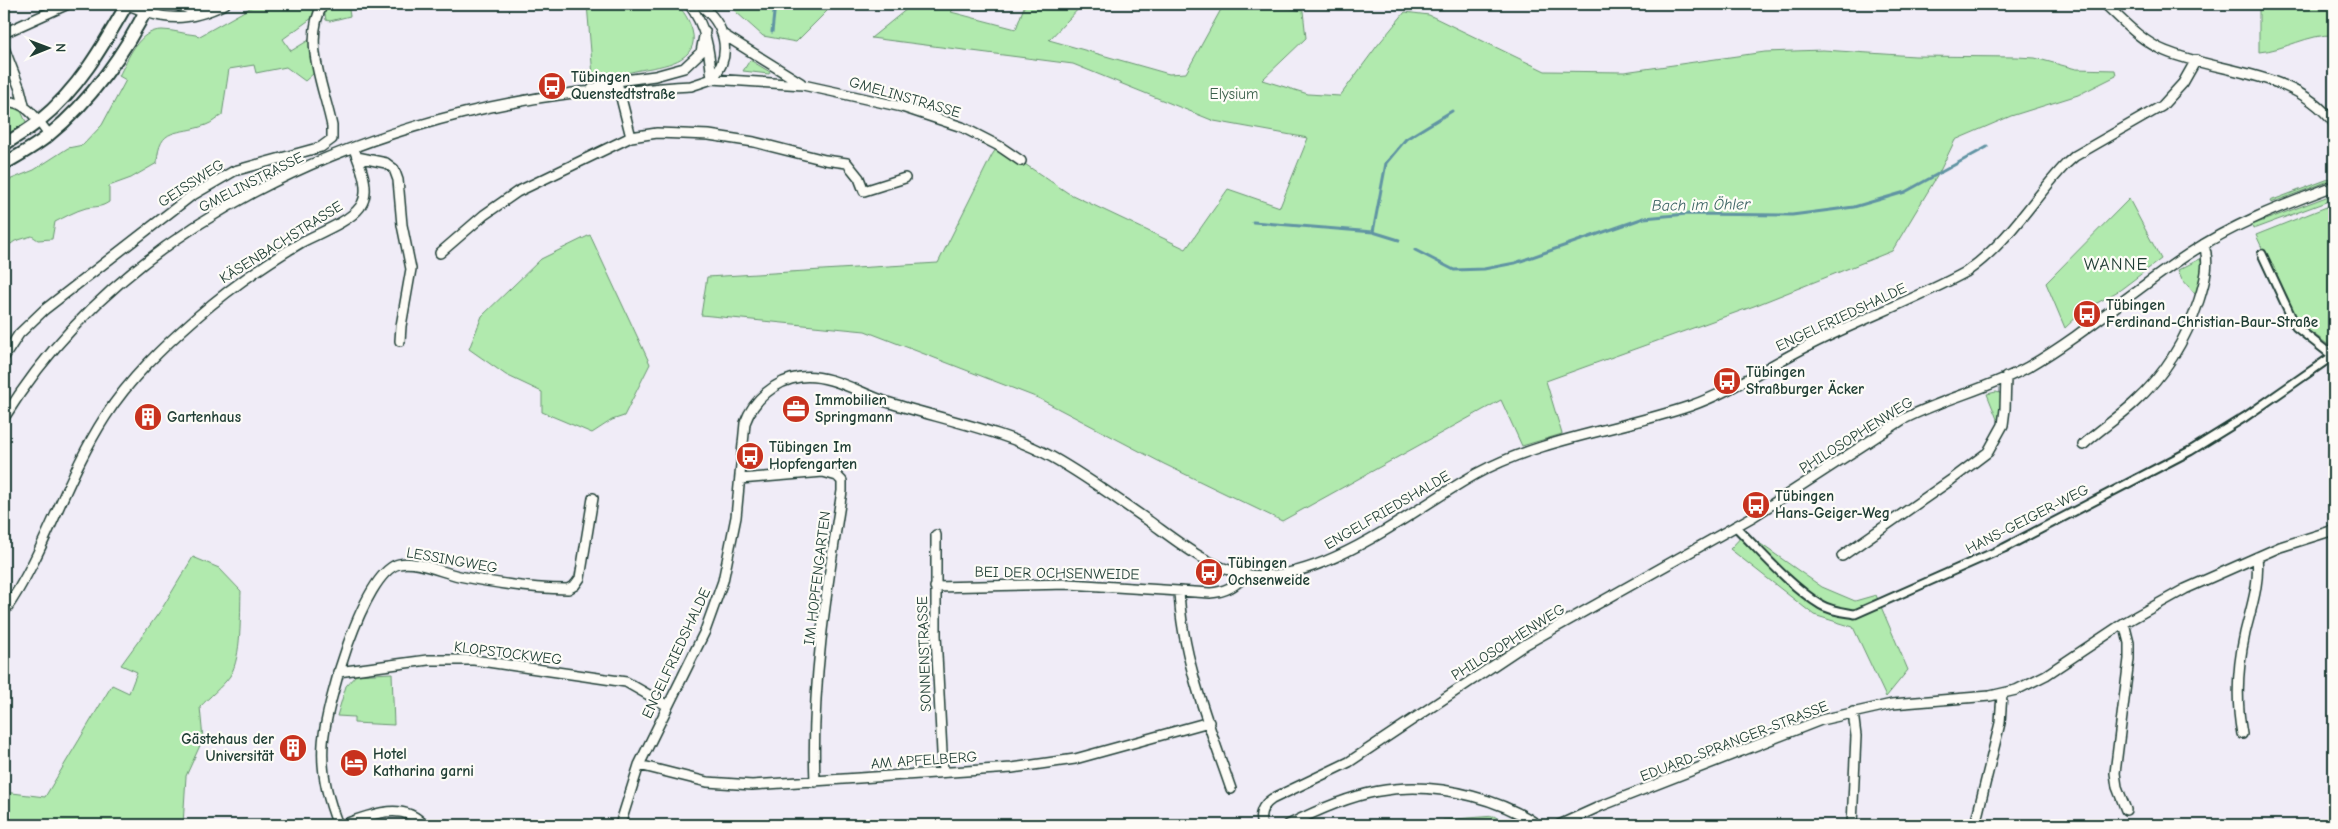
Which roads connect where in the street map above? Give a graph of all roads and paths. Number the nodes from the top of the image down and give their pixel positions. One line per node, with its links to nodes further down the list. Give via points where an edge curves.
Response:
1 (127, 4): 9 (street); 23 (street, via 78,82)
2 (175, 4): 10 (street)
3 (225, 4): 10 (street)
4 (323, 4): 38 (street, GEISSWEG, via 315,23 313,41 332,139 321,147 234,171 185,200 44,310 19,334)
5 (689, 4): 11 (street)
6 (699, 4): 13 (street, via 712,15)
7 (2105, 4): 15 (street, via 2143,39)
8 (66, 5): 12 (street)
9 (147, 8): 10 (street, via 174,18); 25 (street, via 114,63 84,102)
10 (209, 11)
11 (705, 30): 16 (street); 17 (street, GMELINSTRASSE, via 700,52 684,68)
12 (4, 33)
13 (724, 35): 16 (street, via 723,62); 18 (street, GMELINSTRASSE)
14 (4, 48): 22 (street)
15 (2196, 60): 24 (street, via 2285,86 2316,104); 49 (street, ENGELFRIEDSHALDE, via 2183,83 2162,106 2070,160 2019,223 1983,260 1948,282 1812,344 1707,400 1533,450 1496,464 1352,549 1318,565 1279,576)
16 (712, 80): 18 (street, GMELINSTRASSE); 20 (street, GMELINSTRASSE, via 691,86)
17 (617, 81): 19 (street, GMELINSTRASSE); 20 (street)
18 (803, 85): 29 (street, GMELINSTRASSE, via 902,108 962,127)
19 (582, 92): 20 (street, GMELINSTRASSE); 28 (street, GMELINSTRASSE, via 453,118)
20 (619, 92): 26 (street)
21 (4, 102): 22 (street)
22 (24, 105): 23 (street)
23 (40, 121): 25 (street); 27 (street)
24 (2334, 123)
25 (49, 135): 30 (street)
26 (631, 137): 31 (street, via 709,135 772,145 847,163 864,191); 34 (street, via 517,192 484,215)
27 (4, 145)
28 (355, 153): 36 (street, via 386,163 394,169 398,180 402,226 411,269); 40 (street, GMELINSTRASSE, via 256,192 161,248 105,294 72,328 36,370); 52 (street, KÄSENBACHSTRASSE, via 365,188 360,206 344,220 270,262 225,293 132,382 105,416 28,573)
29 (1021, 161)
30 (4, 164)
31 (905, 178)
32 (2334, 186): 33 (street, PHILOSOPHENWEG, via 2247,221)
33 (2204, 244): 39 (street, PHILOSOPHENWEG, via 2049,354); 41 (street, via 2208,256 2205,279 2197,306 2176,352 2148,390)
34 (440, 254)
35 (2262, 254): 37 (street, via 2296,327)
36 (400, 341)
37 (2334, 356): 44 (street, HANS-GEIGER-WEG, via 2190,451 2004,548 1855,614 1823,606 1806,594)
38 (4, 358)
39 (2006, 377): 44 (street, PHILOSOPHENWEG, via 1902,420); 47 (street, via 2003,425 1988,452)
40 (4, 418)
41 (2083, 445)
42 (740, 479): 49 (street, ENGELFRIEDSHALDE, via 742,436 749,412 776,386 797,377 815,377 1030,446 1065,465 1201,556 1230,571); 56 (street, ENGELFRIEDSHALDE, via 729,556 717,601); 62 (street, IM HOPFENGARTEN, via 823,472 842,481 818,681)
43 (593, 498): 54 (street, LESSINGWEG, via 580,578 575,585 556,589 466,577 401,563 385,571 371,593)
44 (1735, 526): 69 (street, PHILOSOPHENWEG, via 1526,644 1349,762 1272,798 1262,811)
45 (2334, 530): 48 (street, EDUARD-SPRANGER-STRASSE)
46 (936, 535): 50 (street, SONNENSTRASSE)
47 (1842, 556)
48 (2257, 557): 53 (street, EDUARD-SPRANGER-STRASSE, via 2185,589); 59 (street, via 2258,574 2241,662 2239,714)
49 (1246, 575): 51 (street, BEI DER OCHSENWEIDE, via 1230,589 1221,592)
50 (935, 587): 51 (street, BEI DER OCHSENWEIDE, via 1069,584); 61 (street, SONNENSTRASSE)
51 (1179, 591): 58 (street, via 1187,651)
52 (4, 612)
53 (2124, 623): 55 (street, EDUARD-SPRANGER-STRASSE, via 2046,675); 64 (street, via 2129,644 2114,773)
54 (338, 672): 56 (street, KLOPSTOCKWEG, via 428,660 474,660 626,682); 65 (street, LESSINGWEG, via 323,744 325,779)
55 (2002, 694): 57 (street, EDUARD-SPRANGER-STRASSE, via 1903,702); 74 (street, via 2000,722)
56 (668, 706): 60 (street, ENGELFRIEDSHALDE)
57 (1853, 712): 72 (street, EDUARD-SPRANGER-STRASSE, via 1782,734); 73 (street, via 1856,736)
58 (1209, 722): 61 (street, AM APFELBERG, via 1053,764); 63 (street)
59 (2242, 734)
60 (639, 765): 62 (street, AM APFELBERG, via 707,782); 68 (street, ENGELFRIEDSHALDE)
61 (943, 772): 62 (street, AM APFELBERG)
62 (815, 782)
63 (1231, 789)
64 (2126, 810)
65 (338, 825)
66 (342, 825): 67 (street, via 386,812 399,812 413,814)
67 (424, 825)
68 (620, 825)
69 (1262, 825)
70 (1288, 825): 71 (street, via 1365,794 1411,787 1440,789 1477,798 1520,814)
71 (1538, 825)
72 (1559, 825)
73 (1852, 825)
74 (1975, 825)

